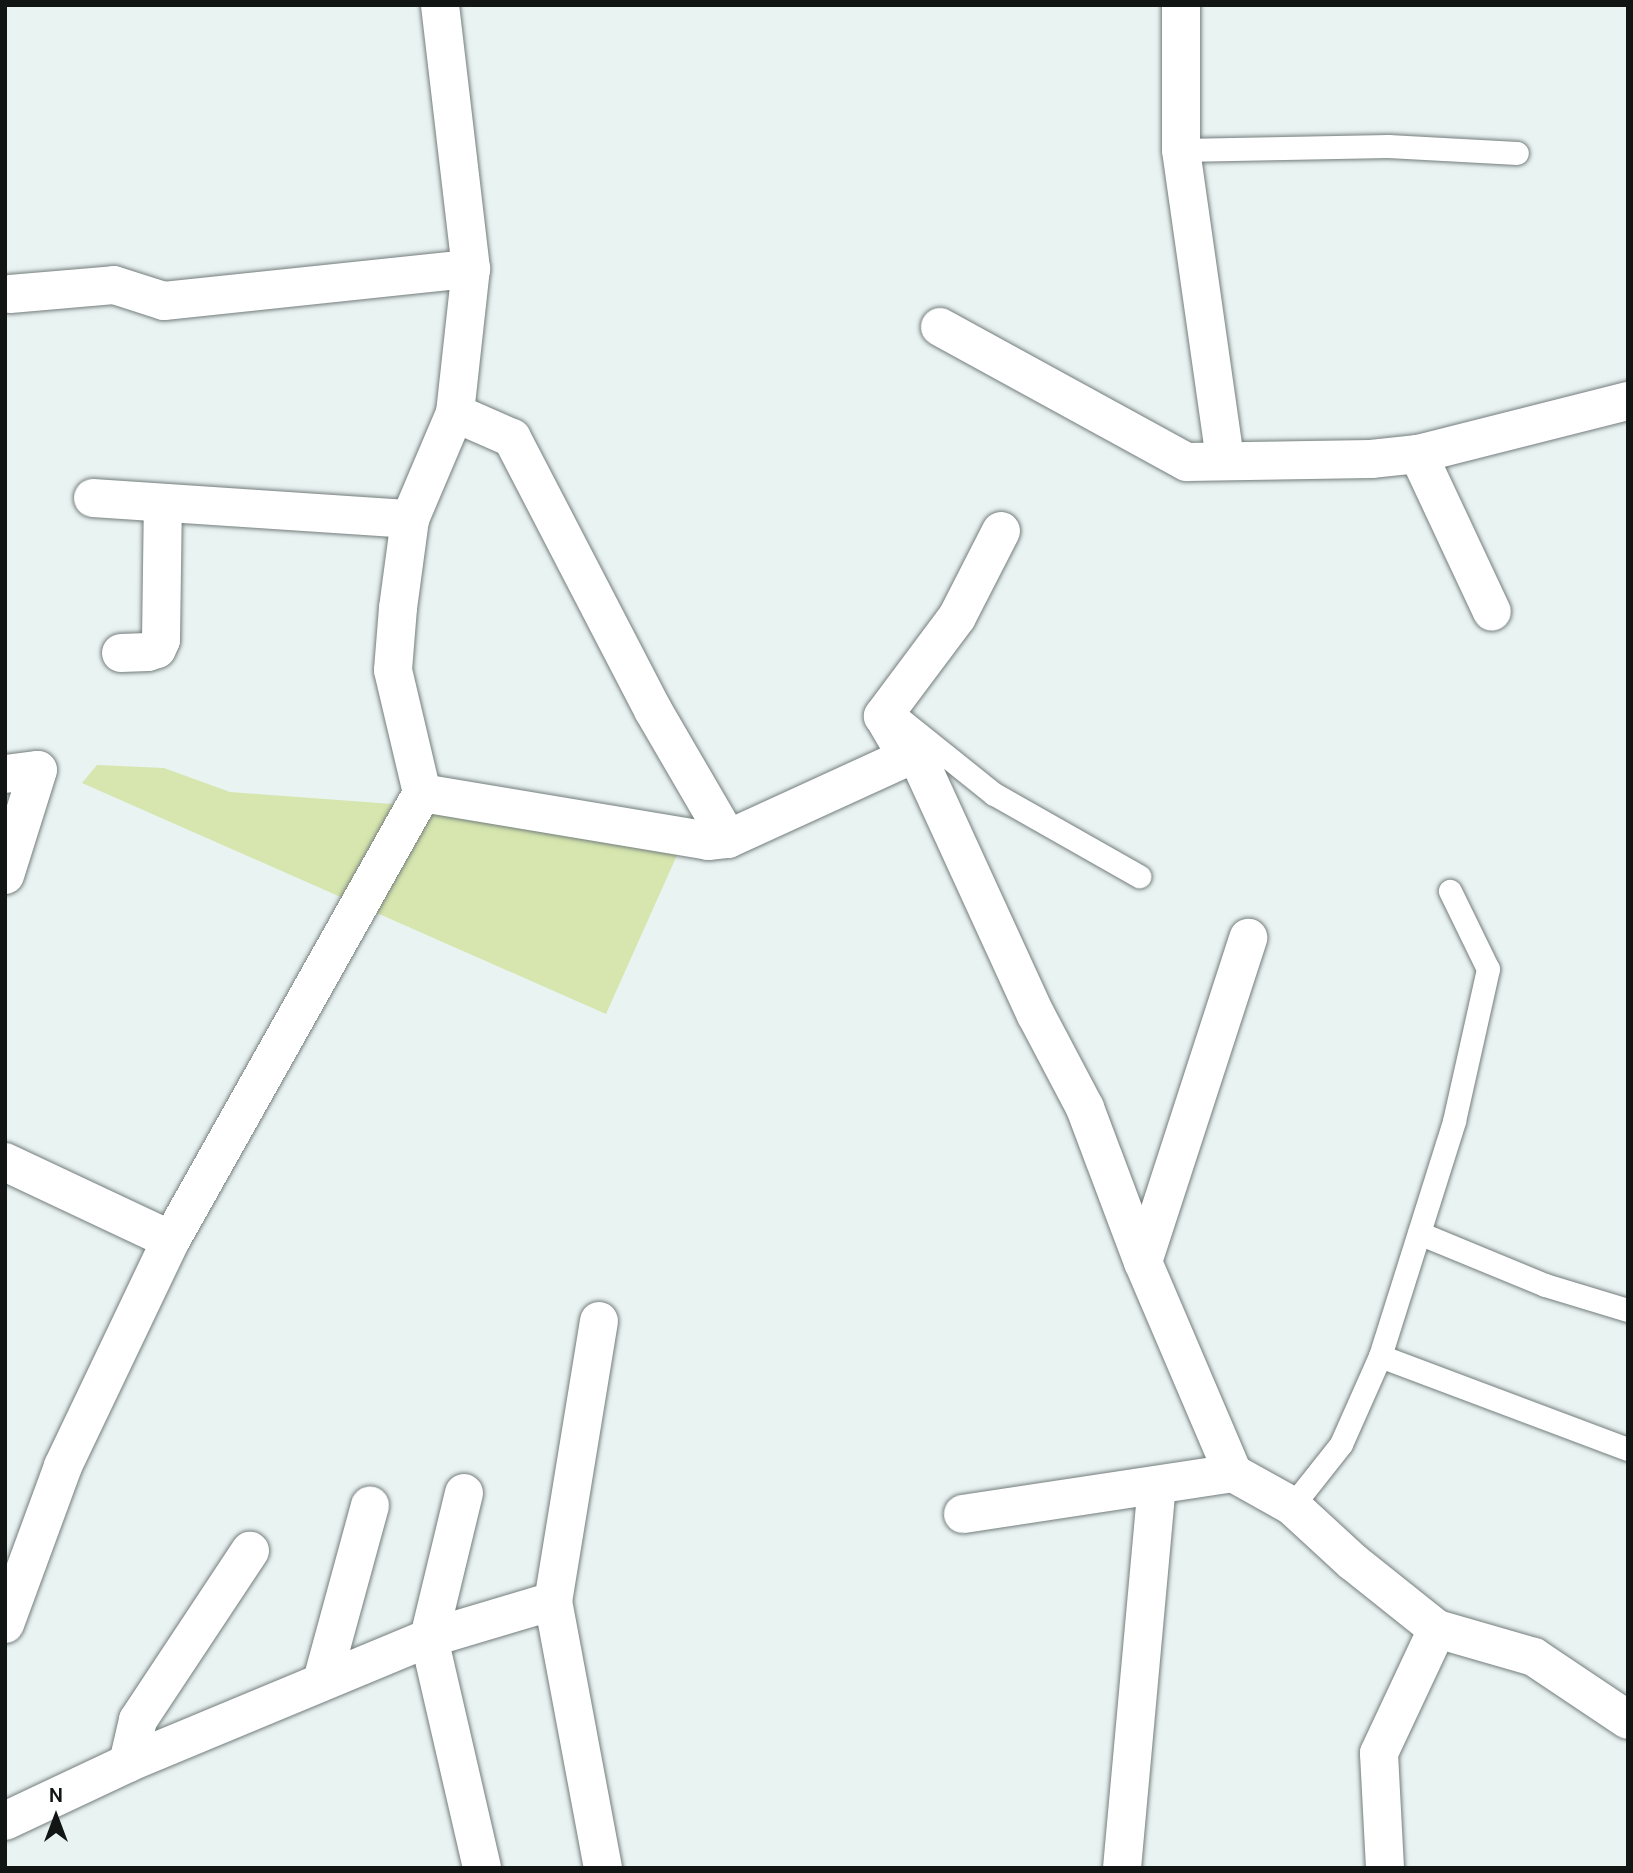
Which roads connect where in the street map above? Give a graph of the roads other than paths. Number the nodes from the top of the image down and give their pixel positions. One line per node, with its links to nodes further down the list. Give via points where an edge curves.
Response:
1 (440, 5): 5 (street)
2 (1181, 5): 3 (street)
3 (1181, 150): 4 (lane, via 1388,146); 11 (street)
4 (1517, 153)
5 (471, 270): 6 (street, via 164,301 114,285); 9 (street)
6 (10, 293)
7 (940, 327): 11 (street, via 1187,462)
8 (1628, 401): 10 (street)
9 (455, 413): 14 (street); 22 (street, via 512,438 653,710)
10 (1418, 454): 11 (street, via 1371,459); 16 (street)
11 (1225, 460)
12 (93, 498): 13 (street)
13 (163, 503): 14 (street); 17 (street, via 162,640 157,649 148,652)
14 (410, 519): 21 (street, via 393,670)
15 (1001, 531): 18 (street, via 957,617)
16 (1492, 612)
17 (121, 653)
18 (886, 708): 19 (street, via 883,716); 24 (lane, via 994,794)
19 (907, 757): 22 (street); 30 (street, via 920,762 1036,1015 1085,1108)
20 (5, 774): 23 (street, via 38,770)
21 (422, 793): 22 (street, via 670,836); 29 (street)
22 (727, 839)
23 (5, 875)
24 (1139, 876)
25 (1450, 891): 28 (lane, via 1488,969 1454,1121)
26 (1248, 938): 30 (street)
27 (5, 1162): 29 (street)
28 (1419, 1233): 31 (lane, via 1545,1285); 33 (lane)
29 (171, 1240): 43 (street, via 63,1466)
30 (1143, 1262): 35 (street)
31 (1628, 1310)
32 (600, 1321): 42 (street)
33 (1380, 1356): 34 (lane); 39 (lane, via 1341,1444)
34 (1628, 1449)
35 (1233, 1473): 36 (street); 39 (street)
36 (1157, 1487): 40 (street); 52 (street)
37 (464, 1493): 45 (street)
38 (370, 1505): 46 (street)
39 (1293, 1506): 44 (street, via 1353,1562)
40 (963, 1514)
41 (250, 1551): 48 (street, via 138,1720)
42 (553, 1601): 45 (street); 51 (street)
43 (5, 1624)
44 (1437, 1629): 47 (street, via 1534,1657); 53 (street, via 1379,1753)
45 (429, 1638): 46 (street); 50 (street)
46 (322, 1681): 48 (street)
47 (1626, 1712)
48 (128, 1763): 49 (street)
49 (5, 1821)
50 (482, 1868)
51 (603, 1868)
52 (1122, 1868)
53 (1385, 1868)

